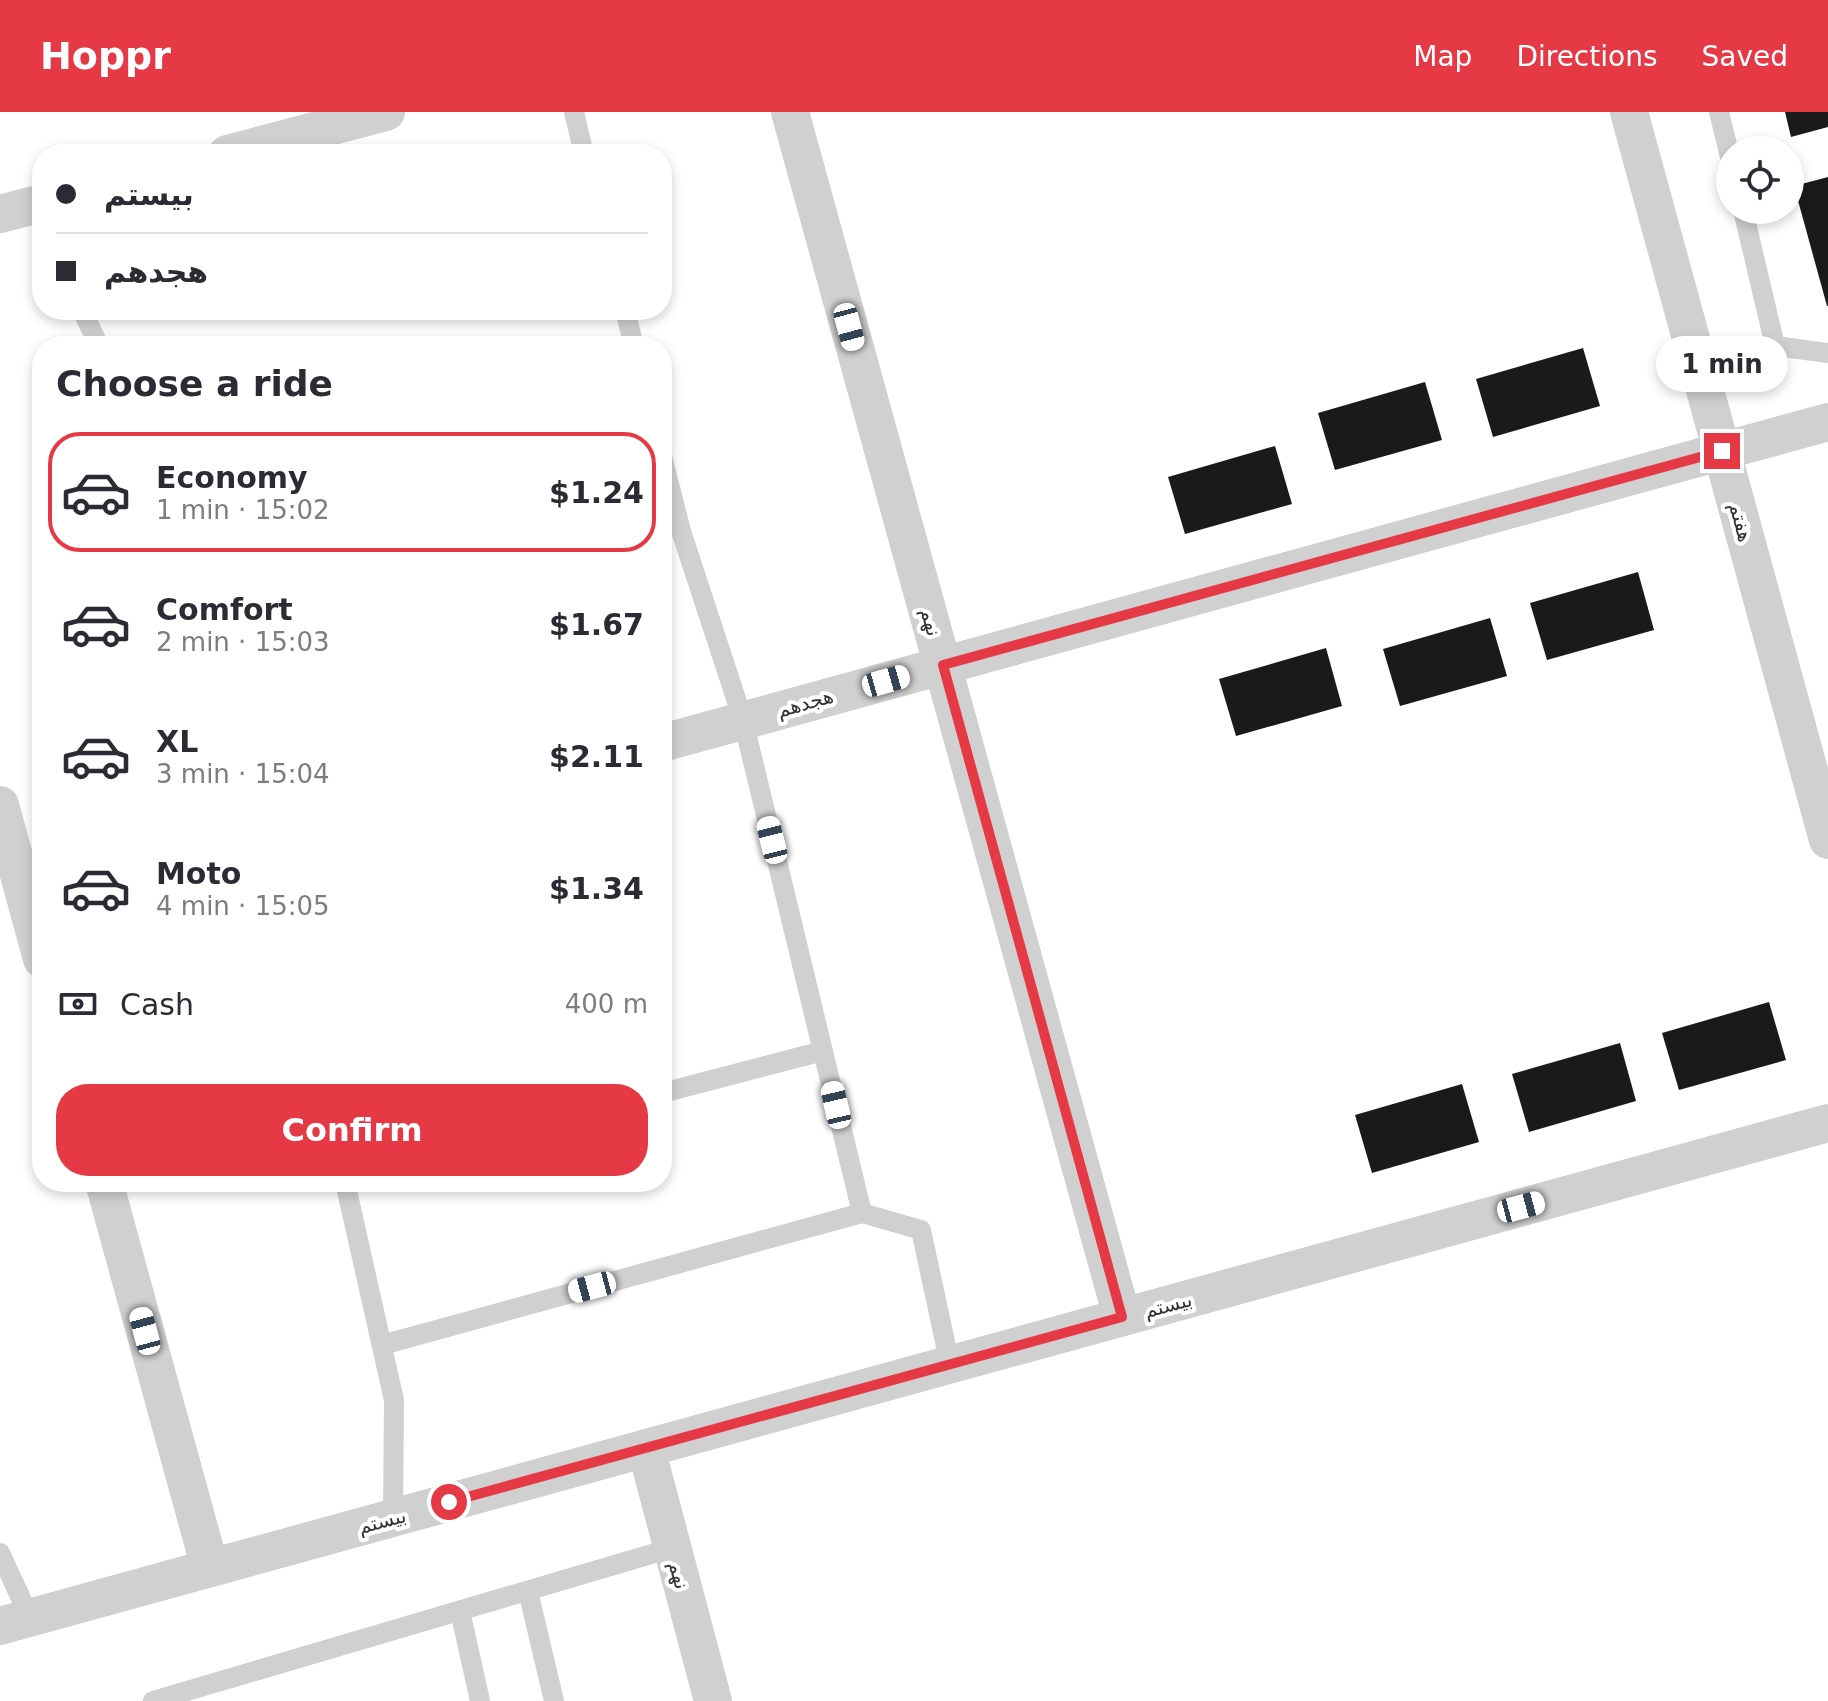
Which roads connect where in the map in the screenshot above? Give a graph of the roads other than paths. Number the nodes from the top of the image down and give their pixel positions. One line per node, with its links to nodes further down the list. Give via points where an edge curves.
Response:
1 (386, 112): 7 (street)
2 (574, 112): 8 (lane)
3 (790, 112): 14 (street, نهم)
4 (1629, 112): 12 (street, هفتم)
5 (1719, 112): 6 (lane)
6 (1725, 136)
7 (265, 144)
8 (582, 144)
9 (1746, 224): 10 (lane, via 1775,346)
10 (1828, 354)
11 (1828, 422): 12 (street, هجدهم)
12 (1722, 451): 14 (street, هجدهم); 18 (street, هفتم)
13 (672, 534): 15 (lane)
14 (943, 665): 15 (street, هجدهم); 26 (street, نهم)
15 (743, 720): 16 (street, هجدهم); 20 (lane)
16 (672, 740)
17 (0, 805): 19 (street)
18 (1828, 840)
19 (24, 919)
20 (823, 1051): 21 (lane); 25 (lane)
21 (672, 1090)
22 (1828, 1123): 26 (street, بیستم)
23 (107, 1192): 33 (street)
24 (347, 1192): 27 (lane)
25 (862, 1213): 27 (lane); 28 (lane, via 921,1230)
26 (1122, 1317): 28 (street, بیستم)
27 (382, 1345): 30 (lane, via 394,1400)
28 (950, 1365): 29 (street, بیستم)
29 (646, 1448): 30 (street, بیستم); 31 (street, نهم)
30 (393, 1518): 33 (street, بیستم)
31 (672, 1548): 34 (lane); 40 (street, نهم)
32 (0, 1553): 36 (lane)
33 (210, 1568): 36 (street, بیستم)
34 (528, 1591): 35 (lane); 39 (lane)
35 (460, 1611): 37 (lane); 38 (lane)
36 (15, 1622)
37 (153, 1701)
38 (480, 1701)
39 (554, 1701)
40 (713, 1701)

